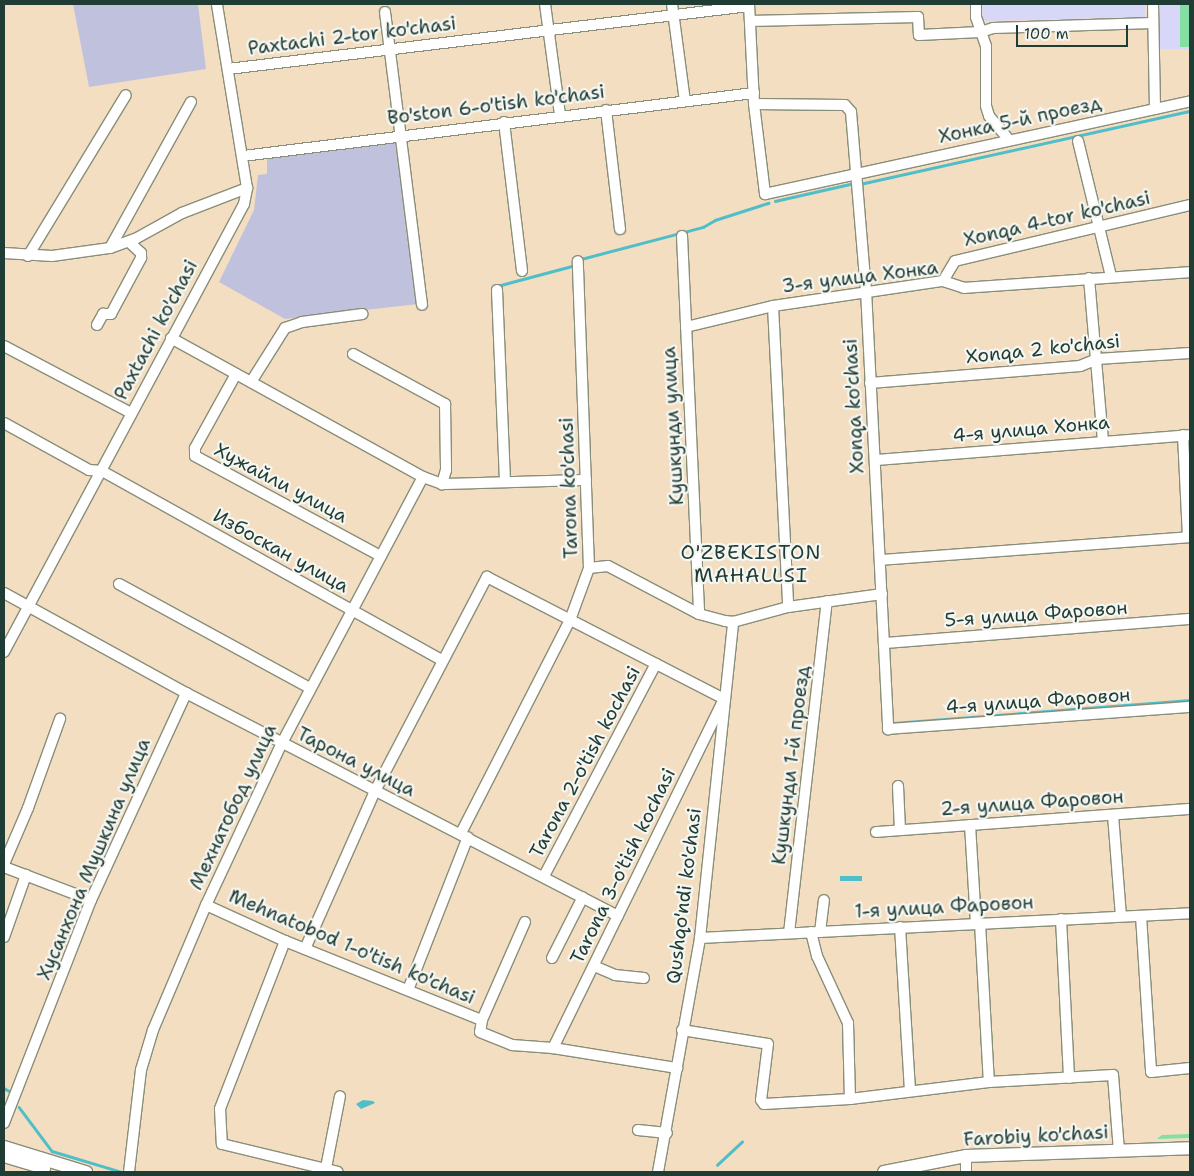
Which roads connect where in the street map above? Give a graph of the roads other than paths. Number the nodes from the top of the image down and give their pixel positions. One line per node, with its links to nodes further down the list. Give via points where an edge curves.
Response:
1 (217, 4): 14 (street, Paxtachi ko'chasi)
2 (545, 4): 11 (street)
3 (672, 4): 8 (street)
4 (976, 4): 12 (street)
5 (1153, 4): 10 (street)
6 (749, 5): 8 (street, Paxtachi 2-tor ko'chasi); 9 (street)
7 (385, 12): 13 (street)
8 (674, 15): 11 (street, Paxtachi 2-tor ko'chasi); 17 (street)
9 (750, 21): 12 (street, via 918,17 919,35); 15 (street)
10 (1154, 23): 12 (street, via 993,28); 21 (street)
11 (548, 28): 13 (street, Paxtachi 2-tor ko'chasi); 23 (street)
12 (980, 32): 26 (street, via 986,46 988,111)
13 (390, 48): 14 (street, Paxtachi 2-tor ko'chasi); 25 (street)
14 (228, 69): 28 (street, Paxtachi ko'chasi)
15 (754, 93): 17 (street, Bo'ston 6-o'tish ko'chasi); 20 (street)
16 (126, 95): 38 (street)
17 (686, 101): 22 (street, Bo'ston 6-o'tish ko'chasi)
18 (1190, 101): 21 (street, Хонка 5-й проезд)
19 (191, 102): 36 (street)
20 (754, 104): 29 (street, Xonqa ko'chasi, via 845,105 851,112); 29 (street, via 765,194)
21 (1155, 109): 26 (street, Хонка 5-й проезд)
22 (606, 110): 23 (street, Bo'ston 6-o'tish ko'chasi); 33 (street)
23 (560, 115): 24 (street, Bo'ston 6-o'tish ko'chasi)
24 (504, 122): 25 (street, Bo'ston 6-o'tish ko'chasi); 40 (street)
25 (401, 134): 28 (street, Bo'ston 6-o'tish ko'chasi); 47 (street)
26 (1008, 139): 29 (street, Хонка 5-й проезд)
27 (1078, 141): 32 (street)
28 (242, 156): 30 (street, Paxtachi ko'chasi)
29 (857, 174): 46 (street, Xonqa ko'chasi)
30 (247, 188): 35 (street, via 182,212); 52 (street, Paxtachi ko'chasi, via 244,204)
31 (1190, 205): 32 (street, Xonqa 4-tor ko'chasi)
32 (1098, 227): 42 (street); 44 (street, Xonqa 4-tor ko'chasi, via 955,261)
33 (620, 230)
34 (682, 236): 51 (street, Кушкунди улица)
35 (129, 242): 36 (street); 50 (street, via 141,253 141,258 111,314 103,314)
36 (110, 248): 38 (street)
37 (4, 253): 38 (street)
38 (28, 256)
39 (578, 261): 67 (street, Tarona ko'chasi)
40 (522, 271)
41 (1190, 272): 42 (street, 3-я улица Хонка)
42 (1111, 276): 43 (street, 3-я улица Хонка)
43 (1089, 278): 44 (street, 3-я улица Хонка, via 964,288); 56 (street)
44 (943, 281): 46 (street, 3-я улица Хонка)
45 (497, 290): 68 (street)
46 (866, 290): 48 (street, 3-я улица Хонка); 59 (street, Xonqa ko'chasi)
47 (422, 305)
48 (773, 306): 51 (street, 3-я улица Хонка); 79 (street)
49 (362, 314): 58 (street, via 302,322 285,328)
50 (96, 324)
51 (686, 327): 81 (street, Кушкунди улица)
52 (172, 338): 57 (street); 60 (street, Paxtachi ko'chasi)
53 (4, 346): 60 (street)
54 (1190, 353): 56 (street, Xonqa 2 ko'chasi)
55 (352, 354): 69 (street, via 445,404 446,464)
56 (1097, 359): 59 (street, Xonqa 2 ko'chasi, via 1080,366); 63 (street)
57 (236, 374): 58 (street); 71 (street, Хужайли улица, via 195,448 195,456)
58 (251, 382): 66 (street)
59 (870, 383): 64 (street, Xonqa ko'chasi)
60 (131, 413): 65 (street, Paxtachi ko'chasi)
61 (4, 423): 65 (street, Избоскан улица, via 89,470)
62 (1187, 435): 63 (street, 4-я улица Хонка); 70 (street)
63 (1103, 441): 64 (street, 4-я улица Хонка)
64 (874, 460): 72 (street, Xonqa ko'chasi)
65 (102, 471): 78 (street, Paxtachi ko'chasi); 80 (street, Избоскан улица)
66 (424, 477): 69 (street); 71 (street, Мехнатобод улица)
67 (586, 480): 68 (street); 73 (street, Tarona ko'chasi)
68 (505, 482): 69 (street)
69 (442, 484)
70 (1189, 537): 72 (street)
71 (381, 556): 80 (street, Мехнатобод улица)
72 (880, 560): 76 (street, Xonqa ko'chasi)
73 (590, 568): 81 (street, via 608,566); 83 (street, Tarona ko'chasi)
74 (119, 584): 89 (street)
75 (4, 593): 78 (street, Тарона улица)
76 (882, 594): 77 (street); 85 (street, Xonqa ko'chasi)
77 (827, 601): 79 (street); 120 (street, Кушкунди 1-й проезд)
78 (28, 606): 86 (street, Paxtachi ko'chasi); 90 (street, Тарона улица)
79 (788, 607): 84 (street)
80 (352, 610): 87 (street, Избоскан улица); 89 (street, Мехнатобод улица)
81 (699, 614): 84 (street)
82 (1190, 619): 85 (street, 5-я улица Фаровон)
83 (570, 620): 87 (street, via 487,577); 88 (street); 103 (street, Tarona ko'chasi)
84 (733, 622): 91 (street, Qushqo'ndi ko'chasi)
85 (884, 643): 94 (street, Xonqa ko'chasi)
86 (4, 652)
87 (443, 661): 97 (street)
88 (656, 664): 91 (street); 106 (street, Tarona 2-o'tish kochasi)
89 (310, 688): 95 (street, Мехнатобод улица)
90 (186, 694): 95 (street, Тарона улица); 108 (street, Хусанхона Мушкина улица)
91 (724, 699): 112 (street, Tarona 3-o'tish kochasi); 122 (street, Qushqo'ndi ko'chasi)
92 (1190, 707): 94 (street, 4-я улица Фаровон)
93 (60, 719): 104 (street)
94 (888, 730)
95 (282, 743): 97 (street, Тарона улица); 110 (street, Мехнатобод улица)
96 (898, 786): 101 (street)
97 (374, 793): 103 (street, Тарона улица); 124 (street)
98 (1190, 809): 99 (street, 2-я улица Фаровон)
99 (1113, 815): 100 (street, 2-я улица Фаровон); 113 (street)
100 (970, 825): 101 (street, 2-я улица Фаровон); 117 (street)
101 (900, 830): 102 (street, 2-я улица Фаровон)
102 (876, 832)
103 (464, 835): 106 (street, Тарона улица); 128 (street, Tarona ko'chasi)
104 (4, 866): 105 (street)
105 (26, 875): 108 (street); 121 (street)
106 (544, 876): 107 (street, Тарона улица)
107 (583, 897): 112 (street, Тарона улица); 125 (street)
108 (91, 900): 139 (street, Хусанхона Мушкина улица)
109 (824, 900): 119 (street)
110 (206, 905): 123 (street, Mehnatobod 1-o'tish ko'chasi); 151 (street, Мехнатобод улица, via 153,1030 141,1070)
111 (1190, 913): 114 (street, 1-я улица Фаровон)
112 (618, 916): 126 (street, Tarona 3-o'tish kochasi)
113 (1121, 916): 114 (street, 1-я улица Фаровон); 115 (street, 1-я улица Фаровон)
114 (1141, 916): 133 (street, via 1151,1072)
115 (1061, 919): 117 (street, 1-я улица Фаровон); 134 (street)
116 (525, 922): 129 (street)
117 (978, 923): 118 (street, 1-я улица Фаровон); 135 (street)
118 (900, 927): 119 (street, 1-я улица Фаровон); 136 (street)
119 (816, 932): 120 (street, 1-я улица Фаровон); 138 (street, via 815,950 848,1023)
120 (789, 933): 122 (street, 1-я улица Фаровон)
121 (4, 937)
122 (700, 938): 130 (street, Qushqo'ndi ko'chasi)
123 (284, 941): 124 (street, Mehnatobod 1-o'tish ko'chasi); 148 (street, via 220,1109 222,1144)
124 (305, 949): 128 (street, Mehnatobod 1-o'tish ko'chasi)
125 (552, 958)
126 (594, 966): 127 (street, via 615,975); 131 (street, Tarona 3-o'tish kochasi)
127 (644, 978)
128 (408, 990): 129 (street, Mehnatobod 1-o'tish ko'chasi)
129 (482, 1020): 131 (street, Mehnatobod 1-o'tish ko'chasi, via 480,1032 501,1042)
130 (682, 1030): 132 (street, Qushqo'ndi ko'chasi); 138 (street, via 768,1044 762,1103)
131 (554, 1048): 132 (street, Mehnatobod 1-o'tish ko'chasi)
132 (677, 1068): 141 (street, Qushqo'ndi ko'chasi)
133 (1190, 1068)
134 (1070, 1078): 135 (street); 144 (street, via 1113,1075)
135 (988, 1082): 136 (street)
136 (910, 1090): 138 (street)
137 (340, 1096): 148 (street)
138 (850, 1098)
139 (4, 1123)
140 (638, 1130): 141 (street)
141 (667, 1133): 153 (street, Qushqo'ndi ko'chasi)
142 (4, 1147): 150 (main road)
143 (1190, 1148): 144 (main road, Farobiy ko'chasi)
144 (1119, 1151): 147 (main road, Farobiy ko'chasi)
145 (4, 1156): 149 (main road)
146 (1190, 1156): 147 (main road, Farobiy ko'chasi)
147 (966, 1164): 154 (main road, Farobiy ko'chasi); 155 (main road, Farobiy ko'chasi)
148 (326, 1168): 152 (street)
149 (57, 1172)
150 (86, 1172)
151 (129, 1172)
152 (338, 1172)
153 (658, 1172)
154 (884, 1172)
155 (921, 1172)

